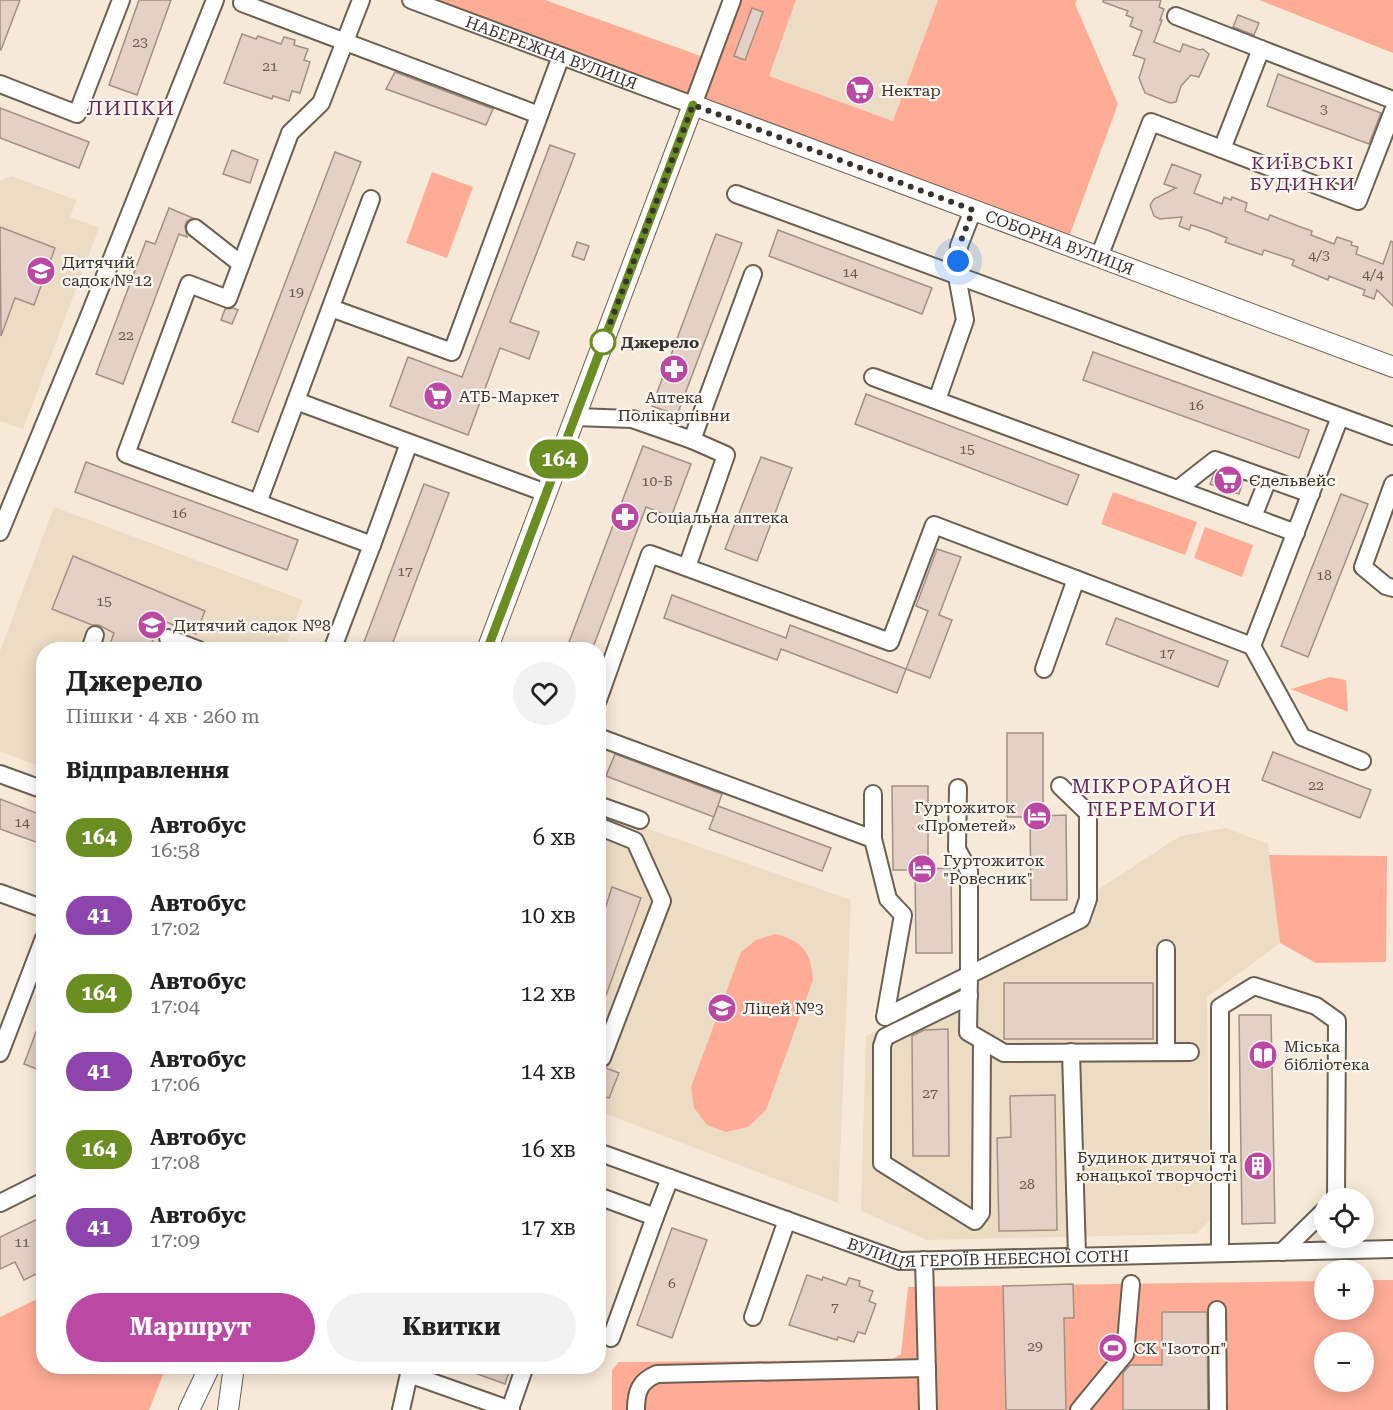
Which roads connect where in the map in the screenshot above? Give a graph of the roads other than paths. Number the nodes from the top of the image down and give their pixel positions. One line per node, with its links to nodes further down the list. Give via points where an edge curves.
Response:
1 (120, 0): 11 (street, via 77,114)
2 (214, 0): 42 (street)
3 (361, 0): 8 (street)
4 (411, 0): 10 (street, НАБЕРЕЖНА ВУЛИЦЯ)
5 (732, 0): 13 (street)
6 (242, 3): 8 (street)
7 (1176, 16): 9 (street)
8 (344, 42): 15 (street); 22 (street, via 321,103 290,133)
9 (1261, 49): 12 (street); 16 (street)
10 (561, 56): 13 (street, НАБЕРЕЖНА ВУЛИЦЯ); 15 (street)
11 (0, 84)
12 (1393, 100)
13 (693, 105): 19 (main road, СОБОРНА ВУЛИЦЯ); 30 (main road)
14 (1393, 111): 16 (street, via 1358,201)
15 (539, 115): 25 (street, via 453,352)
16 (1222, 149): 21 (street, via 1151,122)
17 (736, 194): 24 (street)
18 (371, 200): 25 (street)
19 (973, 210): 21 (main road, СОБОРНА ВУЛИЦЯ); 24 (street, via 959,246)
20 (195, 228): 22 (street)
21 (1099, 257): 26 (main road, СОБОРНА ВУЛИЦЯ)
22 (241, 264): 40 (street, via 228,299 189,284 126,454)
23 (753, 274): 33 (street)
24 (957, 276): 28 (street, via 965,320); 31 (street)
25 (331, 308): 29 (street)
26 (1393, 367)
27 (873, 377): 28 (street)
28 (936, 400): 37 (street)
29 (296, 401): 34 (street); 40 (street)
30 (575, 417): 33 (street, via 632,419); 38 (main road)
31 (1340, 417): 32 (street); 39 (street)
32 (1393, 436)
33 (692, 440): 45 (street, via 726,455)
34 (409, 443): 38 (street); 44 (street)
35 (1268, 479): 37 (street, via 1215,460); 39 (street); 41 (street)
36 (1393, 484): 47 (street, via 1363,567)
37 (1178, 489): 41 (street)
38 (546, 493): 51 (main road)
39 (1311, 494): 43 (street)
40 (258, 503): 44 (street)
41 (1252, 517): 43 (street)
42 (0, 532)
43 (1296, 533): 52 (street)
44 (372, 545): 50 (street)
45 (687, 567): 46 (street, via 890,642 934,525); 54 (street, via 650,554)
46 (1076, 579): 52 (street); 53 (street)
47 (1393, 588)
48 (168, 638): 49 (street)
49 (178, 642)
50 (335, 642)
51 (490, 642)
52 (1252, 646): 56 (street, via 1302,737)
53 (1044, 669)
54 (606, 675)
55 (606, 740): 66 (street)
56 (1362, 761)
57 (0, 774): 59 (street)
58 (1060, 786): 72 (street, via 1088,813 1088,899 1082,919)
59 (36, 787)
60 (958, 788): 72 (street, via 957,849 969,871)
61 (873, 794): 66 (street)
62 (606, 808): 63 (street)
63 (623, 813): 64 (street); 67 (street)
64 (640, 820)
65 (606, 829): 67 (street)
66 (873, 839): 72 (street, via 888,899 903,915 885,1017)
67 (635, 841): 75 (street, via 662,901)
68 (0, 893): 69 (street)
69 (36, 906)
70 (1166, 949): 77 (street)
71 (36, 959): 79 (street)
72 (969, 975): 73 (street)
73 (969, 996): 74 (street, via 968,1032); 74 (street, via 885,1037 882,1163 975,1221 981,1213)
74 (982, 1041): 76 (street, via 1004,1053)
75 (606, 1048)
76 (1071, 1052): 77 (street); 92 (street)
77 (1166, 1052): 78 (street)
78 (1190, 1052)
79 (0, 1053)
80 (606, 1155): 81 (street, ВУЛИЦЯ ГЕРОЇВ НЕБЕСНОЇ СОТНІ)
81 (670, 1178): 86 (street); 87 (street, ВУЛИЦЯ ГЕРОЇВ НЕБЕСНОЇ СОТНІ)
82 (36, 1185): 85 (street)
83 (1336, 1188): 91 (street, via 1337,1021 1316,1006 1254,986 1220,1008)
84 (606, 1199): 86 (street)
85 (0, 1203)
86 (655, 1217): 97 (street)
87 (787, 1220): 93 (street, ВУЛИЦЯ ГЕРОЇВ НЕБЕСНОЇ СОТНІ, via 900,1261); 96 (street)
88 (1314, 1221): 90 (street)
89 (1393, 1249): 90 (street, ВУЛИЦЯ ГЕРОЇВ НЕБЕСНОЇ СОТНІ)
90 (1282, 1252): 91 (street, ВУЛИЦЯ ГЕРОЇВ НЕБЕСНОЇ СОТНІ)
91 (1220, 1253): 92 (street, ВУЛИЦЯ ГЕРОЇВ НЕБЕСНОЇ СОТНІ)
92 (1077, 1256): 93 (street, ВУЛИЦЯ ГЕРОЇВ НЕБЕСНОЇ СОТНІ)
93 (924, 1260): 98 (street)
94 (1131, 1284): 112 (street, via 1125,1354)
95 (1217, 1310): 113 (street)
96 (753, 1317)
97 (611, 1338)
98 (927, 1368): 110 (street, via 657,1374 645,1379 638,1389); 111 (street)
99 (207, 1374): 106 (main road)
100 (209, 1374): 107 (main road)
101 (233, 1374): 108 (main road)
102 (409, 1374): 109 (street)
103 (420, 1374): 105 (street)
104 (522, 1374): 105 (street)
105 (510, 1409)
106 (189, 1410)
107 (202, 1410)
108 (228, 1410)
109 (401, 1410)
110 (636, 1410)
111 (927, 1410)
112 (1079, 1410)
113 (1218, 1410)

